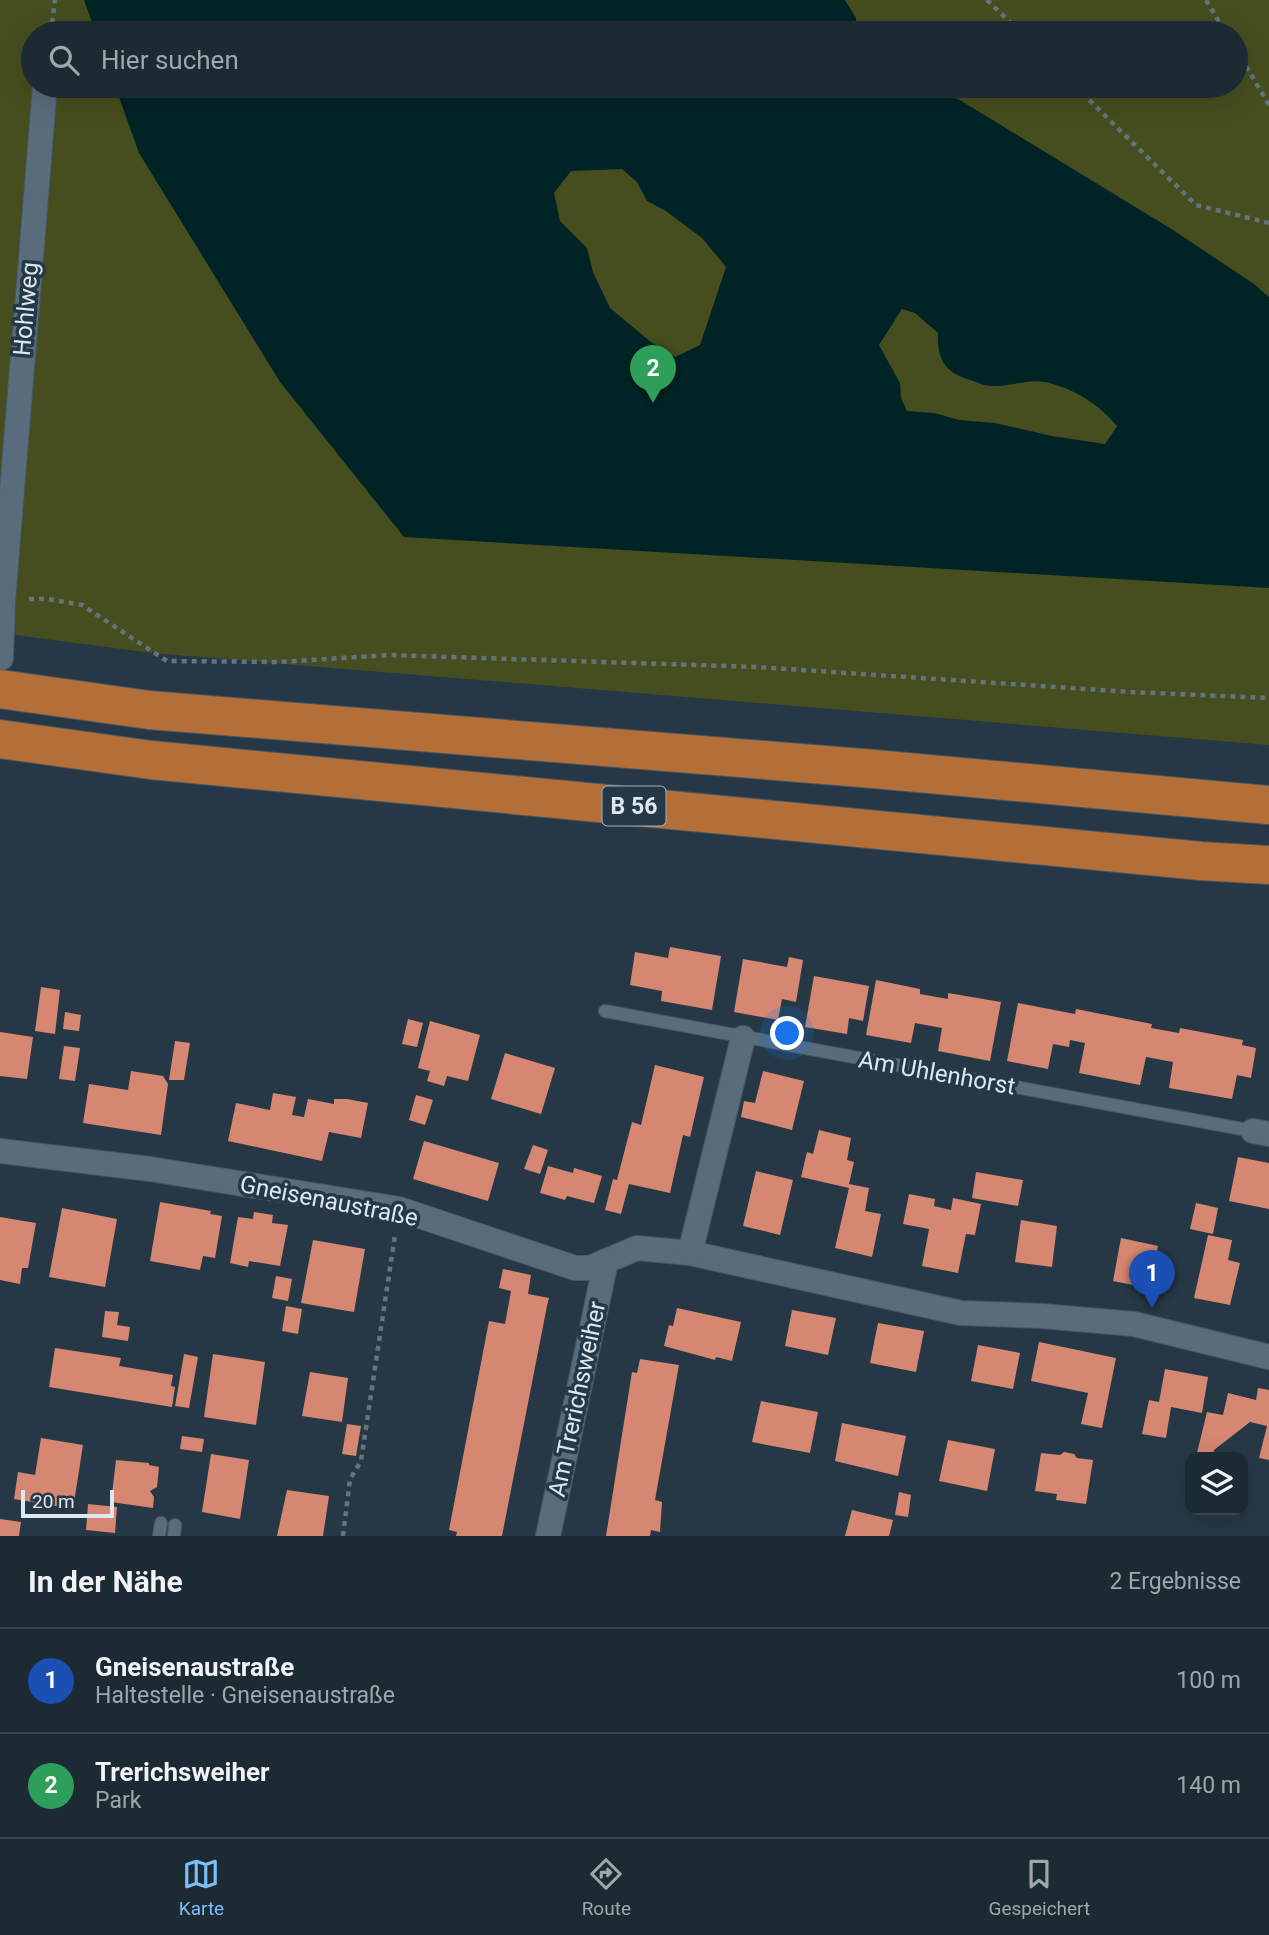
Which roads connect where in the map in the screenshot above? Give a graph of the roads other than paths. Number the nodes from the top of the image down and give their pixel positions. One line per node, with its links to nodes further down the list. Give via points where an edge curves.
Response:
1 (44, 98): 2 (street, Hohlweg, via 3,600)
2 (1, 674): 4 (highway, B 56, via 149,710)
3 (0, 739): 5 (highway, B 56, via 165,761)
4 (1269, 805)
5 (1269, 865)
6 (604, 1011): 7 (lane, Am Uhlenhorst)
7 (743, 1038): 8 (lane, Am Uhlenhorst); 10 (street)
8 (1261, 1133)
9 (0, 1151): 11 (street, Gneisenaustraße, via 150,1169 399,1209 575,1268)
10 (690, 1253): 11 (street, Gneisenaustraße, via 637,1248); 12 (street, Gneisenaustraße, via 961,1313 1134,1324)
11 (606, 1261): 13 (street, Am Trerichsweiher)
12 (1269, 1357)
13 (548, 1536)

